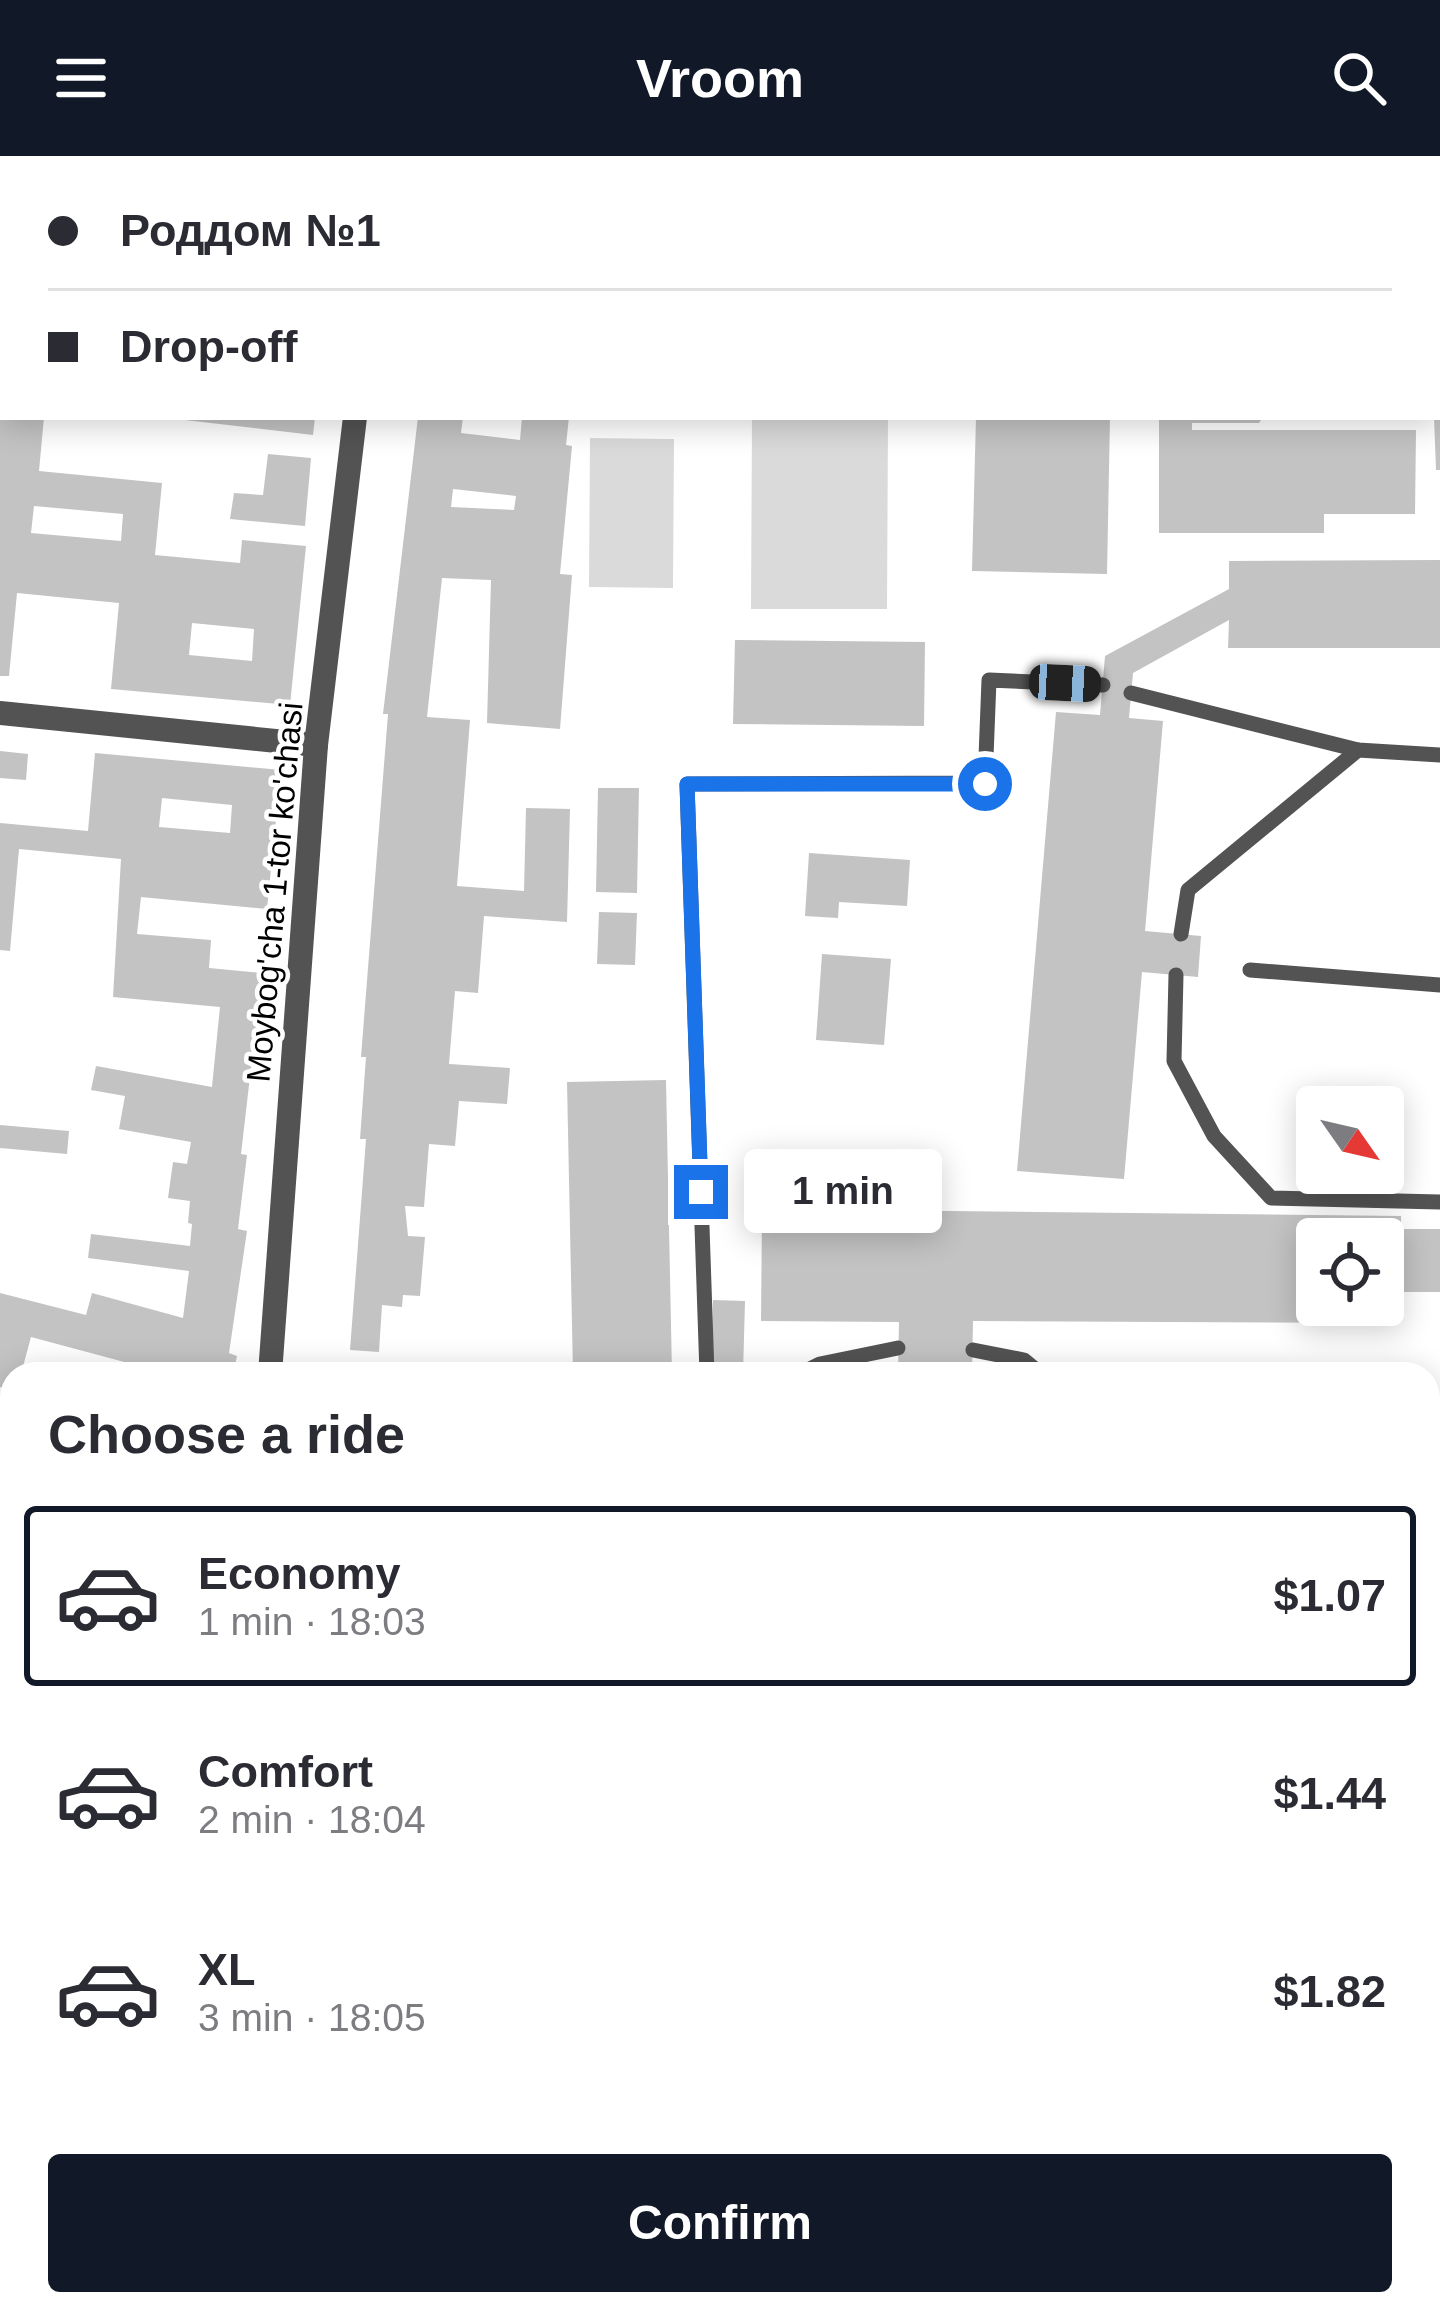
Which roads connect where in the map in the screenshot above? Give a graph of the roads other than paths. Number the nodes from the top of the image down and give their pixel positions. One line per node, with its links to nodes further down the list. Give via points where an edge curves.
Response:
1 (356, 420): 5 (street, Moybog'cha 1-tor ko'chasi)
2 (1103, 685): 16 (lane, via 989,680 985,784 687,784)
3 (1131, 693): 6 (lane)
4 (0, 713): 5 (street)
5 (316, 746): 15 (street, Moybog'cha 1-tor ko'chasi)
6 (1358, 750): 7 (lane); 8 (lane, via 1188,890)
7 (1440, 755)
8 (1181, 934)
9 (1250, 970): 11 (lane)
10 (1177, 975): 12 (lane, via 1174,1061 1214,1136 1271,1198)
11 (1440, 985)
12 (1440, 1202)
13 (898, 1348): 17 (lane)
14 (973, 1350): 18 (lane)
15 (271, 1362)
16 (707, 1362)
17 (830, 1362)
18 (1026, 1362)

